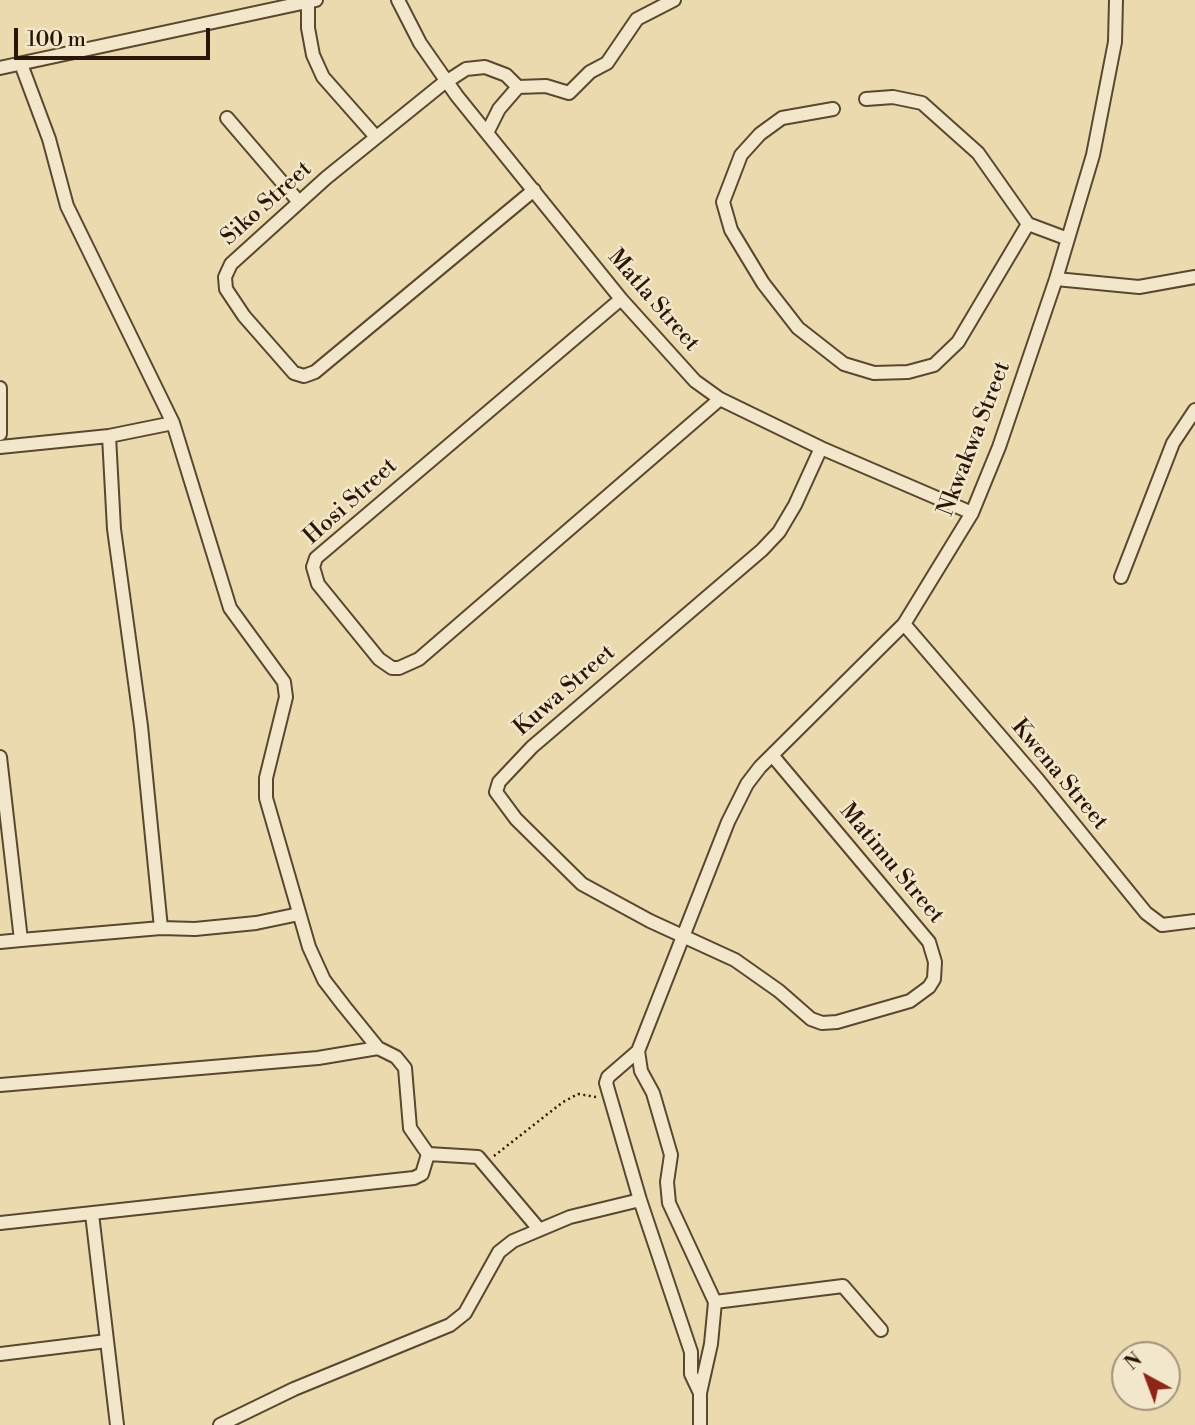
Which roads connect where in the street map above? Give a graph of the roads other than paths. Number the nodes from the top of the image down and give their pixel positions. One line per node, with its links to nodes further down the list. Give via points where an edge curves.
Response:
1 (398, 0): 7 (street, Matla Street)
2 (674, 0): 8 (street, via 637,19 607,63 569,93 546,86)
3 (1116, 0): 17 (street, Nkwakwa Street, via 1108,88)
4 (311, 1): 5 (street); 13 (street, via 308,28 323,77)
5 (21, 64): 6 (street); 24 (street, via 68,206)
6 (0, 68)
7 (446, 81): 8 (street, Siko Street, via 466,69 485,67 506,75); 12 (street, Matla Street); 13 (street, Siko Street)
8 (517, 87): 12 (street)
9 (866, 99): 16 (street, via 893,97 922,103 978,153)
10 (833, 109): 16 (street, via 782,118 760,134 741,155 723,202 731,230 763,283 798,328 844,363 874,373 908,372 934,365 958,342)
11 (227, 118): 15 (street)
12 (487, 133): 14 (street, Matla Street)
13 (376, 137): 15 (street, Siko Street)
14 (534, 190): 15 (street, Siko Street, via 329,363 304,376 294,373 244,316 230,299 225,282 231,264); 20 (street, Matla Street)
15 (299, 202)
16 (1028, 224): 17 (street)
17 (1068, 239): 19 (street, Nkwakwa Street)
18 (1195, 277): 19 (street, via 1139,287)
19 (1056, 279): 29 (street, Nkwakwa Street)
20 (621, 299): 22 (street, Matla Street, via 681,367); 22 (street, Hosi Street, via 316,558 313,575 318,584 379,659 400,668 419,659)
21 (0, 388): 25 (street)
22 (720, 399): 28 (street, Matla Street)
23 (1195, 410): 30 (street, via 1173,443)
24 (173, 423): 26 (street); 34 (street, via 230,608 284,682 286,697 266,778 266,798)
25 (0, 434)
26 (109, 436): 27 (street); 36 (street, via 114,529 141,726)
27 (0, 447)
28 (821, 448): 29 (street, Matla Street); 37 (street, Kuwa Street, via 795,505 762,550 533,747 496,787 501,803 582,884)
29 (972, 513): 31 (street, Nkwakwa Street)
30 (1121, 577)
31 (904, 624): 32 (street, Nkwakwa Street); 35 (street, Kwena Street, via 1146,913 1162,925)
32 (772, 755): 37 (street, Nkwakwa Street, via 736,803); 37 (street, Matimu Street, via 929,942 934,979 910,1001 822,1023 748,968)
33 (0, 757): 38 (street)
34 (299, 914): 36 (street, via 207,928); 40 (street, via 324,980)
35 (1195, 921)
36 (160, 928): 38 (street)
37 (682, 936): 41 (street, Nkwakwa Street)
38 (21, 940): 39 (street)
39 (0, 942)
40 (378, 1048): 42 (street, via 318,1058); 43 (street, via 397,1057 405,1068 410,1128)
41 (638, 1051): 44 (street, via 608,1077 606,1089); 48 (street, via 671,1155 669,1203)
42 (0, 1085)
43 (428, 1154): 45 (street, via 422,1174 414,1178); 47 (street, via 472,1155 486,1163)
44 (642, 1205): 47 (street); 52 (street)
45 (92, 1214): 46 (street); 50 (street)
46 (0, 1223)
47 (538, 1228): 54 (street, via 499,1252 475,1298 450,1325 294,1389)
48 (715, 1302): 49 (street, via 843,1286); 52 (street)
49 (881, 1330)
50 (107, 1341): 51 (street); 53 (street)
51 (0, 1354)
52 (700, 1393): 55 (street)
53 (117, 1425)
54 (220, 1425)
55 (699, 1425)

